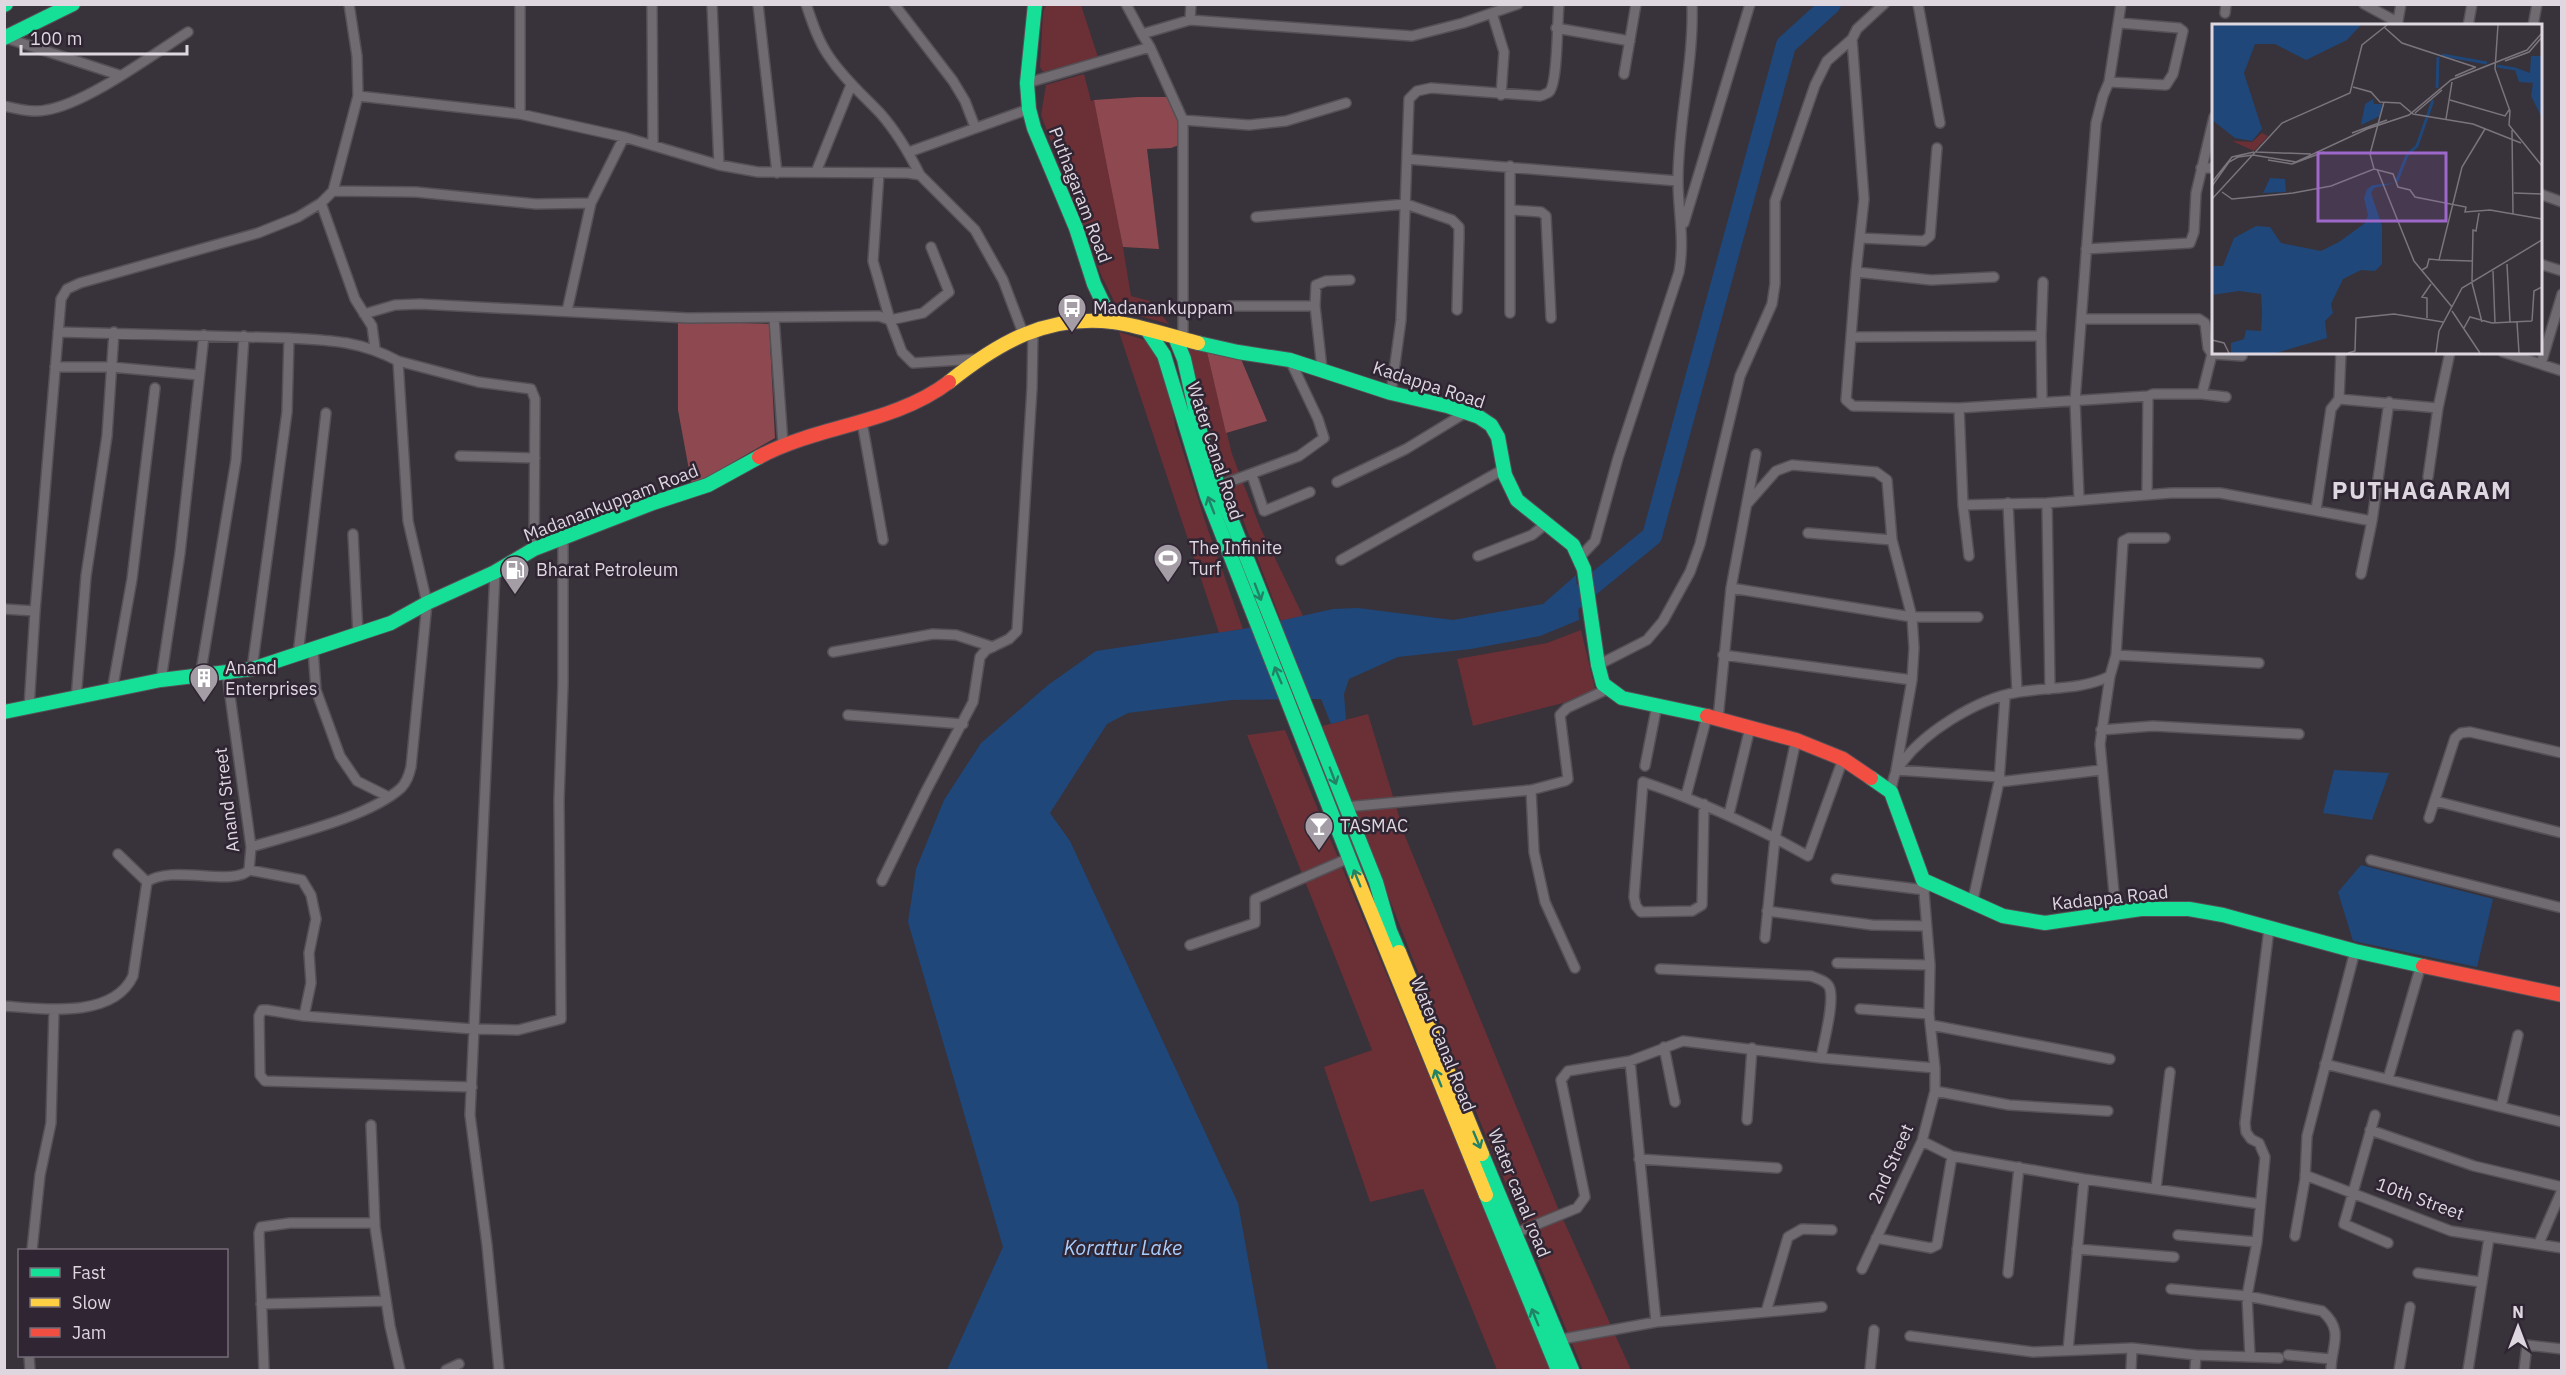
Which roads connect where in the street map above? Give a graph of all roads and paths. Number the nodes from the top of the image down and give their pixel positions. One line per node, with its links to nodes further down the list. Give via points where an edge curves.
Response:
1 (73, 4): 33 (main road)
2 (349, 4): 43 (street)
3 (520, 4): 47 (street)
4 (652, 4): 53 (street)
5 (712, 4): 57 (street)
6 (758, 4): 62 (street)
7 (806, 4): 41 (street, via 828,55)
8 (894, 4): 51 (street, via 953,81)
9 (1035, 4): 39 (main road, Puthagaram Road)
10 (1126, 4): 32 (street)
11 (1191, 4): 25 (street)
12 (1518, 4): 24 (street)
13 (1559, 4): 30 (street)
14 (1636, 4): 35 (street)
15 (1692, 4): 65 (street, via 1693,34)
16 (1750, 4): 74 (street)
17 (1884, 4): 34 (street, via 1857,29)
18 (1918, 4): 49 (street)
19 (2121, 4): 26 (street)
20 (2364, 4): 27 (street)
21 (2401, 4): 27 (street)
22 (2472, 4): 28 (street)
23 (2537, 4): 29 (street)
24 (1492, 13): 25 (street, via 1412,36); 42 (street, via 1504,52)
25 (1190, 20): 32 (street)
26 (2120, 23): 40 (street); 40 (street, via 2183,31 2173,74 2166,85)
27 (2397, 24)
28 (2468, 24)
29 (2533, 24)
30 (1556, 28): 35 (street); 42 (street, via 1557,65 1549,93)
31 (188, 32): 38 (street)
32 (1142, 34): 36 (street)
33 (5, 38): 38 (street)
34 (1852, 39): 75 (street, via 1864,199); 182 (street, via 1827,61 1815,85 1775,201 1772,304 1740,376 1690,572 1663,621 1647,640)
35 (1630, 41): 37 (street)
36 (1150, 47): 39 (street); 48 (street)
37 (1624, 74)
38 (119, 75): 45 (street, via 61,107 43,111)
39 (1027, 82): 46 (main road, Puthagaram Road)
40 (2109, 82): 77 (street, via 2096,123)
41 (851, 85): 55 (street, via 881,114); 61 (street)
42 (1501, 95): 56 (street, via 1431,88 1417,91 1409,99)
43 (358, 96): 47 (street); 66 (street)
44 (1346, 103): 48 (street, via 1286,121 1249,124)
45 (4, 106)
46 (1029, 109): 51 (street); 95 (main road, Puthagaram Road)
47 (520, 114): 52 (street)
48 (1183, 120): 104 (street)
49 (1940, 123)
50 (2212, 125): 59 (street)
51 (975, 127): 55 (street)
52 (624, 137): 53 (street); 70 (street)
53 (653, 146): 57 (street)
54 (1937, 148): 75 (street, via 1930,236 1924,241)
55 (909, 152): 64 (street)
56 (1407, 159): 58 (street); 71 (street)
57 (719, 165): 62 (street)
58 (1510, 166): 65 (street); 72 (street)
59 (2201, 168): 60 (street); 77 (street, via 2190,243)
60 (2212, 168)
61 (816, 172): 62 (street); 63 (street)
62 (777, 173)
63 (879, 173): 64 (street); 94 (street, via 873,261)
64 (920, 175): 99 (street, via 975,230)
65 (1678, 181): 74 (street)
66 (333, 191): 69 (street); 70 (street, via 416,192 536,204)
67 (2542, 194): 68 (street)
68 (2562, 202)
69 (321, 203): 90 (street); 97 (street, via 258,233 67,289 61,299)
70 (591, 204): 88 (street)
71 (1406, 204): 73 (street); 87 (street, via 1452,220 1458,227); 122 (street, via 1401,320)
72 (1512, 210): 89 (street); 92 (street, via 1541,212 1546,216)
73 (1256, 217)
74 (1683, 228): 164 (street, via 1679,272 1595,541)
75 (1860, 238): 80 (street)
76 (931, 247): 94 (street, via 949,292 923,313)
77 (2086, 249): 93 (street)
78 (2542, 264): 79 (street)
79 (2562, 271)
80 (1856, 272): 81 (street, via 1930,280); 105 (street)
81 (1994, 277)
82 (1350, 280): 86 (street, via 1319,282)
83 (2043, 282): 102 (street)
84 (2562, 294): 115 (street)
85 (1230, 306): 86 (street)
86 (1316, 306): 118 (street)
87 (1457, 310)
88 (567, 311): 90 (street, via 420,304 395,305); 91 (street)
89 (1510, 313)
90 (364, 314): 106 (street, via 372,326)
91 (774, 318): 94 (street, via 879,316); 135 (street)
92 (1551, 318)
93 (2082, 319): 107 (street, via 2199,319 2205,323); 127 (street)
94 (890, 320): 112 (street, via 902,352 913,363)
95 (1112, 322): 96 (main road); 99 (main road, Madanankuppam Road, via 1058,323)
96 (1148, 331): 104 (main road); 171 (main road, Water Canal Road, one-way to 96, via 1207,496 1173,380)
97 (58, 332): 98 (street); 116 (street)
98 (114, 332): 100 (street); 117 (street)
99 (1028, 332): 112 (main road, Madanankuppam Road); 175 (street, via 1032,388 1019,622 1014,635)
100 (204, 335): 101 (street); 120 (street)
101 (244, 336): 103 (street); 186 (street, via 236,460)
102 (2041, 336): 105 (street); 128 (street)
103 (289, 338): 106 (street, via 334,340); 183 (street, via 287,412)
104 (1179, 338): 113 (main road, Kadappa Road); 143 (main road, Water Canal Road, via 1201,435)
105 (1852, 338): 130 (street, via 1845,395 1848,405)
106 (375, 348): 114 (street)
107 (2212, 354): 111 (street); 123 (street)
108 (2341, 354): 126 (street)
109 (2450, 354): 131 (street)
110 (2509, 354): 115 (street)
111 (2242, 356)
112 (978, 359): 134 (main road, Madanankuppam Road, via 933,394)
113 (1290, 360): 118 (main road, Kadappa Road); 140 (street, via 1324,438 1299,456)
114 (398, 361): 138 (street, via 478,382 531,388 535,399); 168 (street, via 408,521)
115 (2541, 364): 119 (street)
116 (55, 367): 117 (street); 170 (street)
117 (111, 367): 120 (street); 194 (street)
118 (1322, 369): 122 (main road, Kadappa Road)
119 (2562, 371)
120 (199, 375): 187 (street)
121 (155, 388): 191 (street, via 132,579)
122 (1391, 393): 132 (main road, Kadappa Road)
123 (2202, 394): 124 (street); 125 (street)
124 (2148, 396): 127 (street); 145 (street)
125 (2226, 397)
126 (2339, 399): 129 (street); 151 (street, via 2331,409)
127 (2075, 401): 128 (street); 146 (street)
128 (2043, 402): 130 (street)
129 (2389, 402): 131 (street); 152 (street)
130 (1959, 408): 150 (street)
131 (2438, 408): 141 (street)
132 (1465, 412): 139 (main road, Kadappa Road, via 1491,425 1498,437); 142 (street, via 1406,449)
133 (326, 413): 178 (street)
134 (862, 422): 135 (main road, Madanankuppam Road); 158 (street)
135 (783, 444): 156 (main road, Madanankuppam Road, via 708,485)
136 (1756, 454): 149 (street)
137 (460, 456): 138 (street)
138 (535, 458): 160 (street)
139 (1504, 469): 153 (main road, Kadappa Road, via 1517,500); 163 (street)
140 (1252, 475): 143 (street); 144 (street, via 1264,511)
141 (2428, 477)
142 (1337, 482)
143 (1218, 486): 171 (main road, Water Canal Road, one-way to 171)
144 (1310, 492)
145 (2147, 495): 146 (street); 151 (street, via 2220,493)
146 (2079, 499): 148 (street)
147 (2008, 503): 148 (street); 150 (street); 192 (street)
148 (2047, 503): 190 (street)
149 (1747, 504): 159 (street, via 1776,471 1791,465 1876,472 1887,480); 167 (street)
150 (1963, 505): 162 (street)
151 (2316, 510): 152 (street)
152 (2372, 521): 166 (street)
153 (1547, 522): 161 (street, via 1532,535); 164 (main road, Kadappa Road, via 1573,545)
154 (1808, 533): 159 (street)
155 (353, 534): 174 (street)
156 (562, 538): 160 (main road, Madanankuppam Road); 253 (street, via 561,1019 518,1030)
157 (2165, 538): 180 (street, via 2123,541)
158 (883, 540)
159 (1892, 540): 172 (street)
160 (534, 549): 165 (main road, Madanankuppam Road)
161 (1478, 556)
162 (1969, 556)
163 (1341, 560)
164 (1582, 563): 182 (main road)
165 (495, 572): 168 (main road, Madanankuppam Road); 253 (street)
166 (2361, 574)
167 (1731, 588): 172 (street); 179 (street)
168 (427, 603): 174 (main road, Madanankuppam Road, via 392,623); 215 (street, via 411,767 403,786)
169 (4, 609): 170 (street)
170 (35, 611): 196 (street)
171 (1261, 616): 201 (main road)
172 (1912, 617): 173 (street); 188 (street)
173 (1978, 617)
174 (358, 635): 176 (main road, Madanankuppam Road)
175 (993, 647): 177 (street, via 956,635 933,634); 200 (street, via 980,657 976,692)
176 (313, 649): 178 (main road, Madanankuppam Road); 215 (street, via 316,690 340,756 357,781)
177 (833, 652)
178 (298, 655): 183 (main road, Madanankuppam Road)
179 (1723, 655): 188 (street); 199 (street)
180 (2116, 655): 181 (street); 185 (street)
181 (2259, 663)
182 (1598, 665): 189 (main road)
183 (252, 669): 184 (main road, Madanankuppam Road)
184 (227, 674): 186 (main road, Madanankuppam Road); 223 (street, Anand Street)
185 (2110, 676): 190 (street, via 2098,682); 203 (street)
186 (200, 677): 187 (main road, Madanankuppam Road)
187 (161, 680): 191 (main road, Madanankuppam Road)
188 (1912, 680): 209 (street)
189 (1608, 689): 195 (main road, via 1622,698); 212 (street, via 1560,715 1568,779)
190 (2050, 689): 192 (street)
191 (112, 691): 194 (main road, Madanankuppam Road)
192 (2017, 692): 193 (street)
193 (2004, 697): 209 (street, via 1966,710 1921,742); 211 (street)
194 (76, 699): 196 (main road, Madanankuppam Road)
195 (1657, 705): 199 (main road); 208 (street)
196 (29, 708): 197 (main road, Madanankuppam Road)
197 (4, 712)
198 (848, 715): 200 (street)
199 (1713, 718): 202 (main road); 214 (street)
200 (963, 724): 229 (street)
201 (1306, 725): 218 (main road, Water canal road, one-way to 218); 225 (main road, Water Canal Road)
202 (1750, 728): 205 (main road); 219 (street)
203 (2101, 730): 204 (street, via 2154,726); 210 (street)
204 (2299, 734)
205 (1796, 740): 207 (main road); 222 (street)
206 (2562, 753): 216 (street, via 2462,732 2455,738)
207 (1843, 759): 213 (main road); 222 (street, via 1808,856)
208 (1645, 766)
209 (1896, 770): 211 (street); 213 (street)
210 (2101, 770): 211 (street); 235 (street)
211 (1999, 780): 232 (street)
212 (1531, 790): 218 (street); 244 (street, via 1533,852 1545,902)
213 (1891, 792): 231 (main road)
214 (1686, 796): 217 (street); 217 (street, via 1642,782 1634,897 1641,912 1692,911 1702,905)
215 (389, 798): 223 (street, via 323,825)
216 (2435, 801): 220 (street); 221 (street)
217 (1704, 804): 219 (street)
218 (1345, 807): 287 (main road, Water canal road, one-way to 287)
219 (1729, 814): 222 (street)
220 (2429, 818)
221 (2562, 832)
222 (1775, 838): 234 (street)
223 (251, 847): 227 (street, Anand Street)
224 (118, 854): 230 (street)
225 (1349, 858): 239 (street, via 1255,899 1255,923); 287 (main road, Water Canal Road, one-way to 225)
226 (2371, 860): 233 (street)
227 (249, 870): 230 (street, Anand Street, via 238,876 168,875); 251 (street, via 302,880 311,895 316,919)
228 (1836, 879): 231 (street)
229 (882, 881)
230 (147, 882): 248 (street, via 128,988 103,1003)
231 (1924, 885): 232 (main road, Kadappa Road); 236 (street, 2nd Street)
232 (1972, 904): 235 (main road, Kadappa Road, via 2003,916 2045,923)
233 (2562, 908)
234 (1767, 911): 236 (street, via 1872,925); 238 (street)
235 (2115, 914): 237 (main road, Kadappa Road, via 2141,909 2189,909)
236 (1926, 926): 242 (street, 2nd Street)
237 (2269, 930): 240 (main road, Kadappa Road); 284 (street, via 2244,1123 2246,1132 2259,1143 2265,1156)
238 (1765, 939)
239 (1190, 945)
240 (2355, 951): 243 (main road, Kadappa Road); 260 (street)
241 (1837, 963): 242 (street)
242 (1930, 964): 250 (street, 2nd Street)
243 (2421, 965): 246 (main road, Kadappa Road); 263 (street)
244 (1575, 968)
245 (1660, 969): 257 (street, via 1811,976 1824,980 1830,988 1830,1001)
246 (2562, 995)
247 (4, 1006): 248 (street)
248 (54, 1009): 296 (street, via 51,1123 40,1175)
249 (1860, 1009): 250 (street)
250 (1929, 1014): 252 (street, 2nd Street)
251 (304, 1016): 253 (street); 264 (street, via 260,1012 262,1080)
252 (1930, 1025): 258 (street); 261 (street, 2nd Street)
253 (473, 1029): 264 (street)
254 (2518, 1035): 267 (street)
255 (1664, 1047): 256 (street, via 1683,1041); 259 (street); 266 (street)
256 (1752, 1048): 257 (street); 270 (street)
257 (1821, 1058): 261 (street)
258 (2110, 1059)
259 (1630, 1061): 276 (street); 287 (street, via 1568,1071 1561,1080 1585,1197 1576,1208)
260 (2325, 1064): 263 (street); 279 (street, via 2307,1136)
261 (1935, 1068): 265 (street, 2nd Street)
262 (2170, 1072): 281 (street)
263 (2388, 1079): 267 (street)
264 (472, 1087): 324 (street, via 470,1115)
265 (1935, 1091): 268 (street, via 2009,1105); 274 (street, 2nd Street)
266 (1675, 1102)
267 (2501, 1107): 271 (street)
268 (2108, 1111)
269 (2375, 1115): 273 (street)
270 (1747, 1120)
271 (2562, 1122)
272 (371, 1125): 285 (street)
273 (2370, 1130): 282 (street, via 2474,1166); 283 (street)
274 (1922, 1141): 275 (street); 290 (street, 2nd Street)
275 (1952, 1156): 277 (street); 290 (street, via 1939,1241 1930,1248)
276 (1639, 1160): 278 (street); 310 (street)
277 (2019, 1167): 280 (street); 300 (street)
278 (1777, 1168)
279 (2306, 1175): 283 (street, 10th Street); 289 (street)
280 (2084, 1179): 281 (street); 297 (street)
281 (2156, 1188): 284 (street)
282 (2562, 1189): 294 (street)
283 (2351, 1192): 291 (street, 10th Street, via 2451,1231); 293 (street, via 2344,1224)
284 (2260, 1204): 292 (street)
285 (375, 1223): 305 (street); 306 (street, via 261,1227)
286 (1832, 1230): 309 (street, via 1803,1229 1788,1237)
287 (1510, 1236): 313 (main road, Water Canal Road)
288 (2178, 1236): 292 (street)
289 (2295, 1236)
290 (1876, 1238): 299 (street, 2nd Street)
291 (2489, 1238): 294 (street, 10th Street); 302 (street)
292 (2257, 1242): 304 (street)
293 (2388, 1243)
294 (2539, 1243): 295 (street, 10th Street)
295 (2562, 1248)
296 (32, 1249)
297 (2077, 1249): 298 (street); 316 (street)
298 (2174, 1257)
299 (1862, 1269)
300 (2008, 1273)
301 (2418, 1273): 302 (street)
302 (2481, 1282): 332 (street)
303 (2171, 1289): 304 (street)
304 (2247, 1296): 318 (street); 319 (street, via 2322,1311 2336,1333)
305 (386, 1301): 306 (street); 322 (street)
306 (261, 1304): 321 (street)
307 (2410, 1306): 331 (street)
308 (1822, 1307): 309 (street)
309 (1766, 1312): 310 (street)
310 (1656, 1323): 313 (street)
311 (1874, 1330): 327 (street)
312 (1910, 1336): 316 (street, via 2034,1352)
313 (1552, 1341): 325 (main road, Water Canal Road); 326 (main road)
314 (2132, 1348): 316 (street); 317 (street); 328 (street)
315 (2562, 1348): 333 (street, via 2527,1345)
316 (2068, 1350)
317 (2196, 1355): 318 (street); 329 (street)
318 (2250, 1357): 319 (street)
319 (2331, 1359): 330 (street)
320 (459, 1364): 323 (street)
321 (264, 1371)
322 (400, 1371)
323 (446, 1371)
324 (499, 1371)
325 (1558, 1371)
326 (1572, 1371)
327 (1869, 1371)
328 (2131, 1371)
329 (2195, 1371)
330 (2331, 1371)
331 (2399, 1371)
332 (2468, 1371)
333 (2524, 1371)

